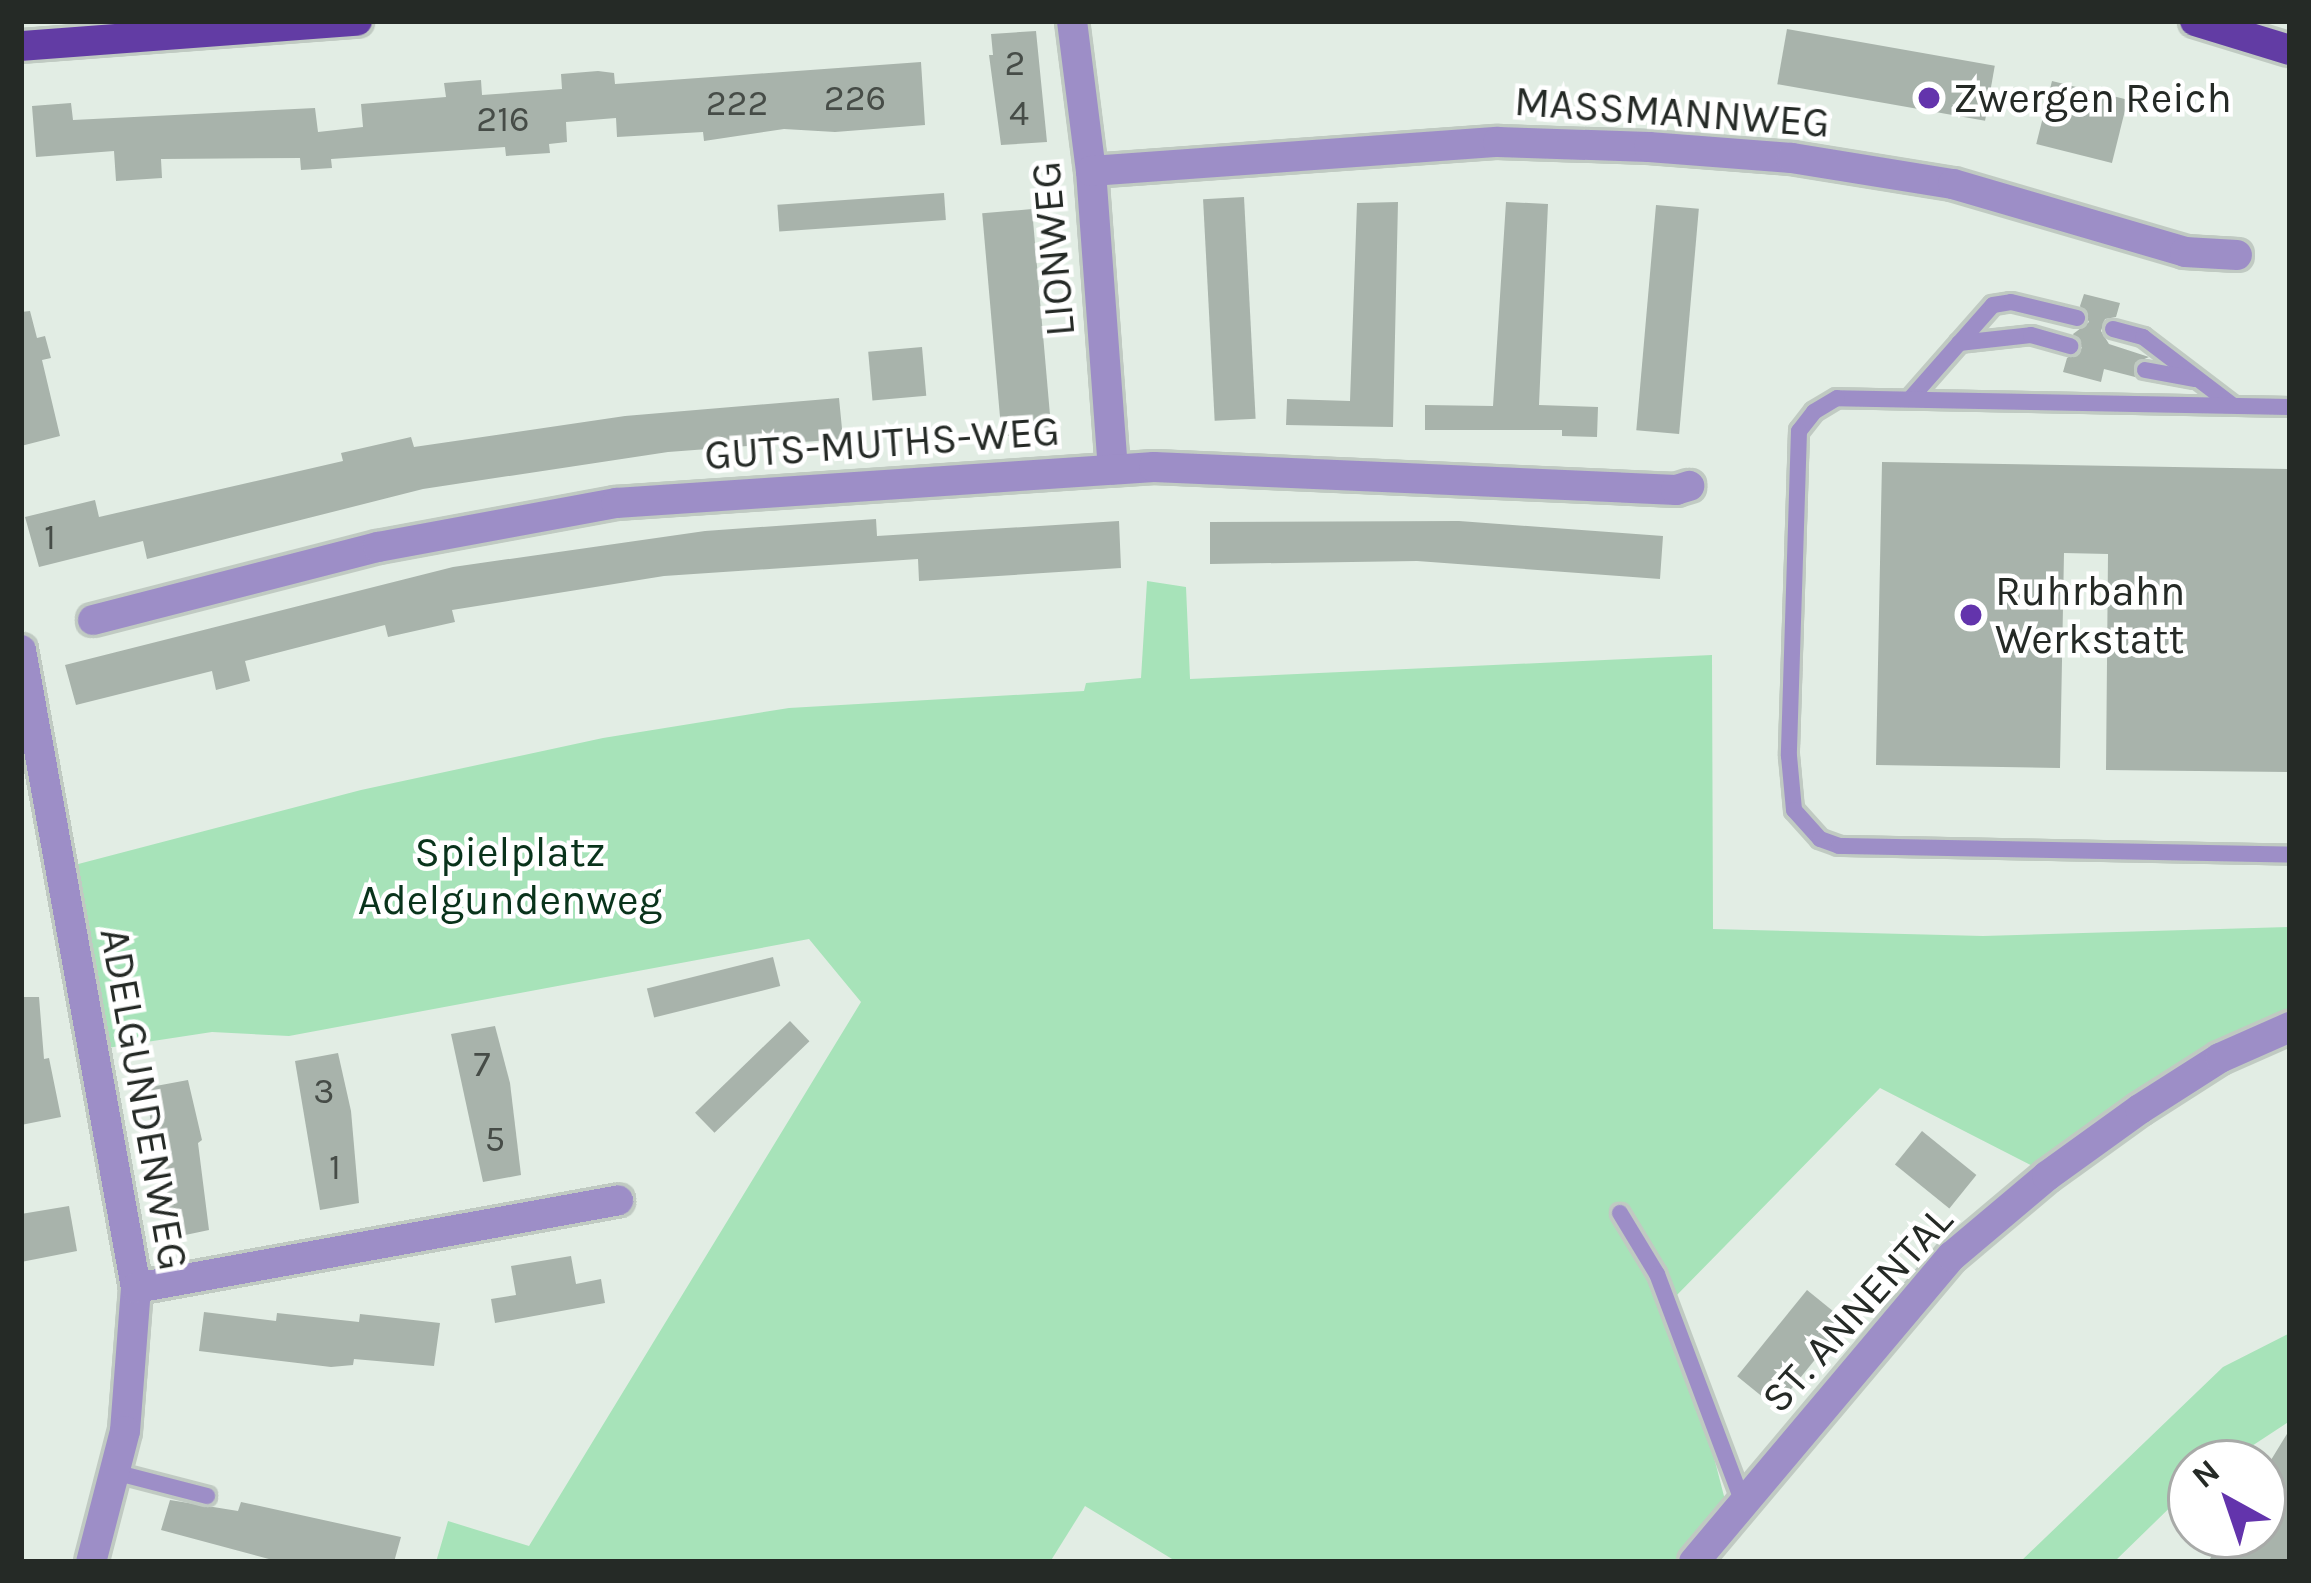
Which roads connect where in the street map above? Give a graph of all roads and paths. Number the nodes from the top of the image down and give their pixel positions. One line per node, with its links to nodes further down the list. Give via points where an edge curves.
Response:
1 (357, 21): 4 (main road)
2 (1072, 21): 6 (street, LIONWEG)
3 (2195, 21): 5 (main road)
4 (21, 46)
5 (2290, 50)
6 (1091, 171): 7 (street, MASSMANNWEG, via 1498,142 1649,147 1792,158 1953,184 2185,252); 17 (street, LIONWEG)
7 (2237, 255)
8 (2077, 319): 10 (lane, via 1993,305)
9 (2113, 329): 13 (lane, via 2144,337)
10 (1959, 343): 11 (lane, via 2031,335); 14 (lane)
11 (2070, 346)
12 (2145, 370): 13 (lane)
13 (2201, 380): 15 (lane)
14 (1910, 399): 15 (lane); 21 (lane, via 1837,398 1799,430 1789,756 1794,810 1807,827 1839,846)
15 (2232, 405): 16 (lane)
16 (2290, 407)
17 (1113, 469): 18 (street, GUTS-MUTHS-WEG); 19 (street, GUTS-MUTHS-WEG, via 616,503 378,547)
18 (1689, 486)
19 (93, 620)
20 (21, 650): 25 (street, ADELGUNDENWEG)
21 (2290, 855)
22 (2290, 1028): 28 (street, ST. ANNENTAL, via 2220,1058 2140,1109 1952,1256)
23 (619, 1200): 25 (street)
24 (1621, 1214): 28 (lane, via 1658,1274)
25 (136, 1288): 26 (street, ADELGUNDENWEG)
26 (118, 1473): 27 (lane); 29 (street, ADELGUNDENWEG)
27 (208, 1496)
28 (1742, 1503): 30 (street, ST. ANNENTAL)
29 (91, 1562)
30 (1694, 1562)

